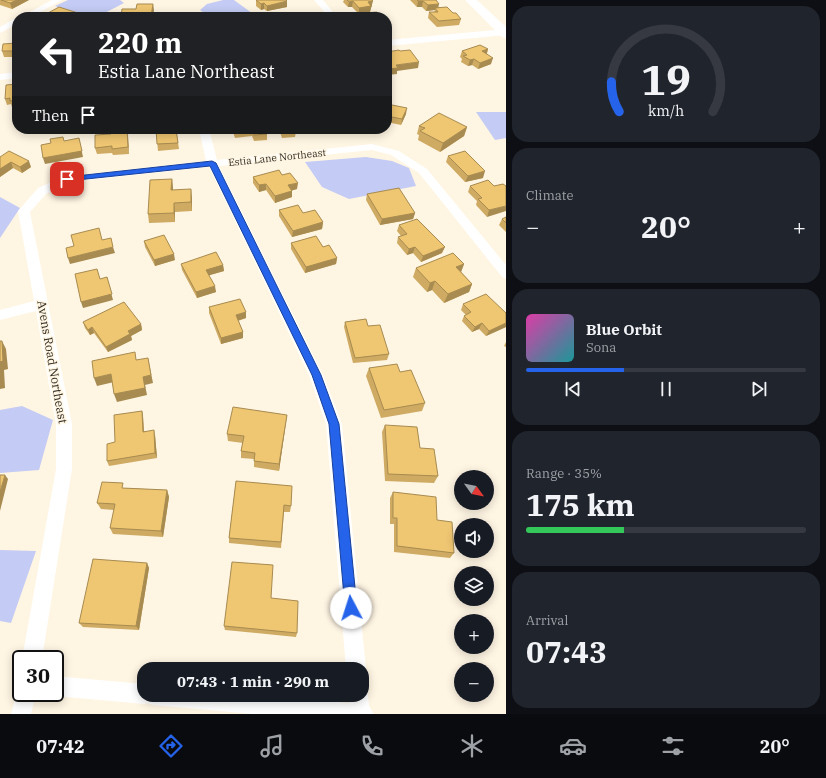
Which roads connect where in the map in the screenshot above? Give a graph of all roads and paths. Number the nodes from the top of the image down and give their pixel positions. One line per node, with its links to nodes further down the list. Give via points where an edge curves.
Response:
1 (58, 0): 4 (street)
2 (318, 0): 5 (street)
3 (471, 0): 8 (street)
4 (35, 12)
5 (329, 12)
6 (12, 24): 7 (street)
7 (0, 30)
8 (505, 33): 9 (street)
9 (392, 43)
10 (12, 76): 11 (street)
11 (0, 77)
12 (205, 134): 13 (street)
13 (212, 163): 14 (street, Estia Lane Northeast, via 67,179); 15 (street, Estia Lane Northeast, via 372,147 395,153 423,171); 19 (street, via 316,375 334,424)
14 (42, 191): 16 (street, Avens Road Northeast, via 24,211)
15 (506, 274)
16 (42, 304): 17 (street); 18 (street, Avens Road Northeast, via 64,424 64,470)
17 (0, 315)
18 (34, 650)
19 (355, 662)
20 (64, 687): 21 (street)
21 (137, 693)
22 (24, 702): 25 (street)
23 (274, 702): 24 (street)
24 (361, 707)
25 (21, 714)

